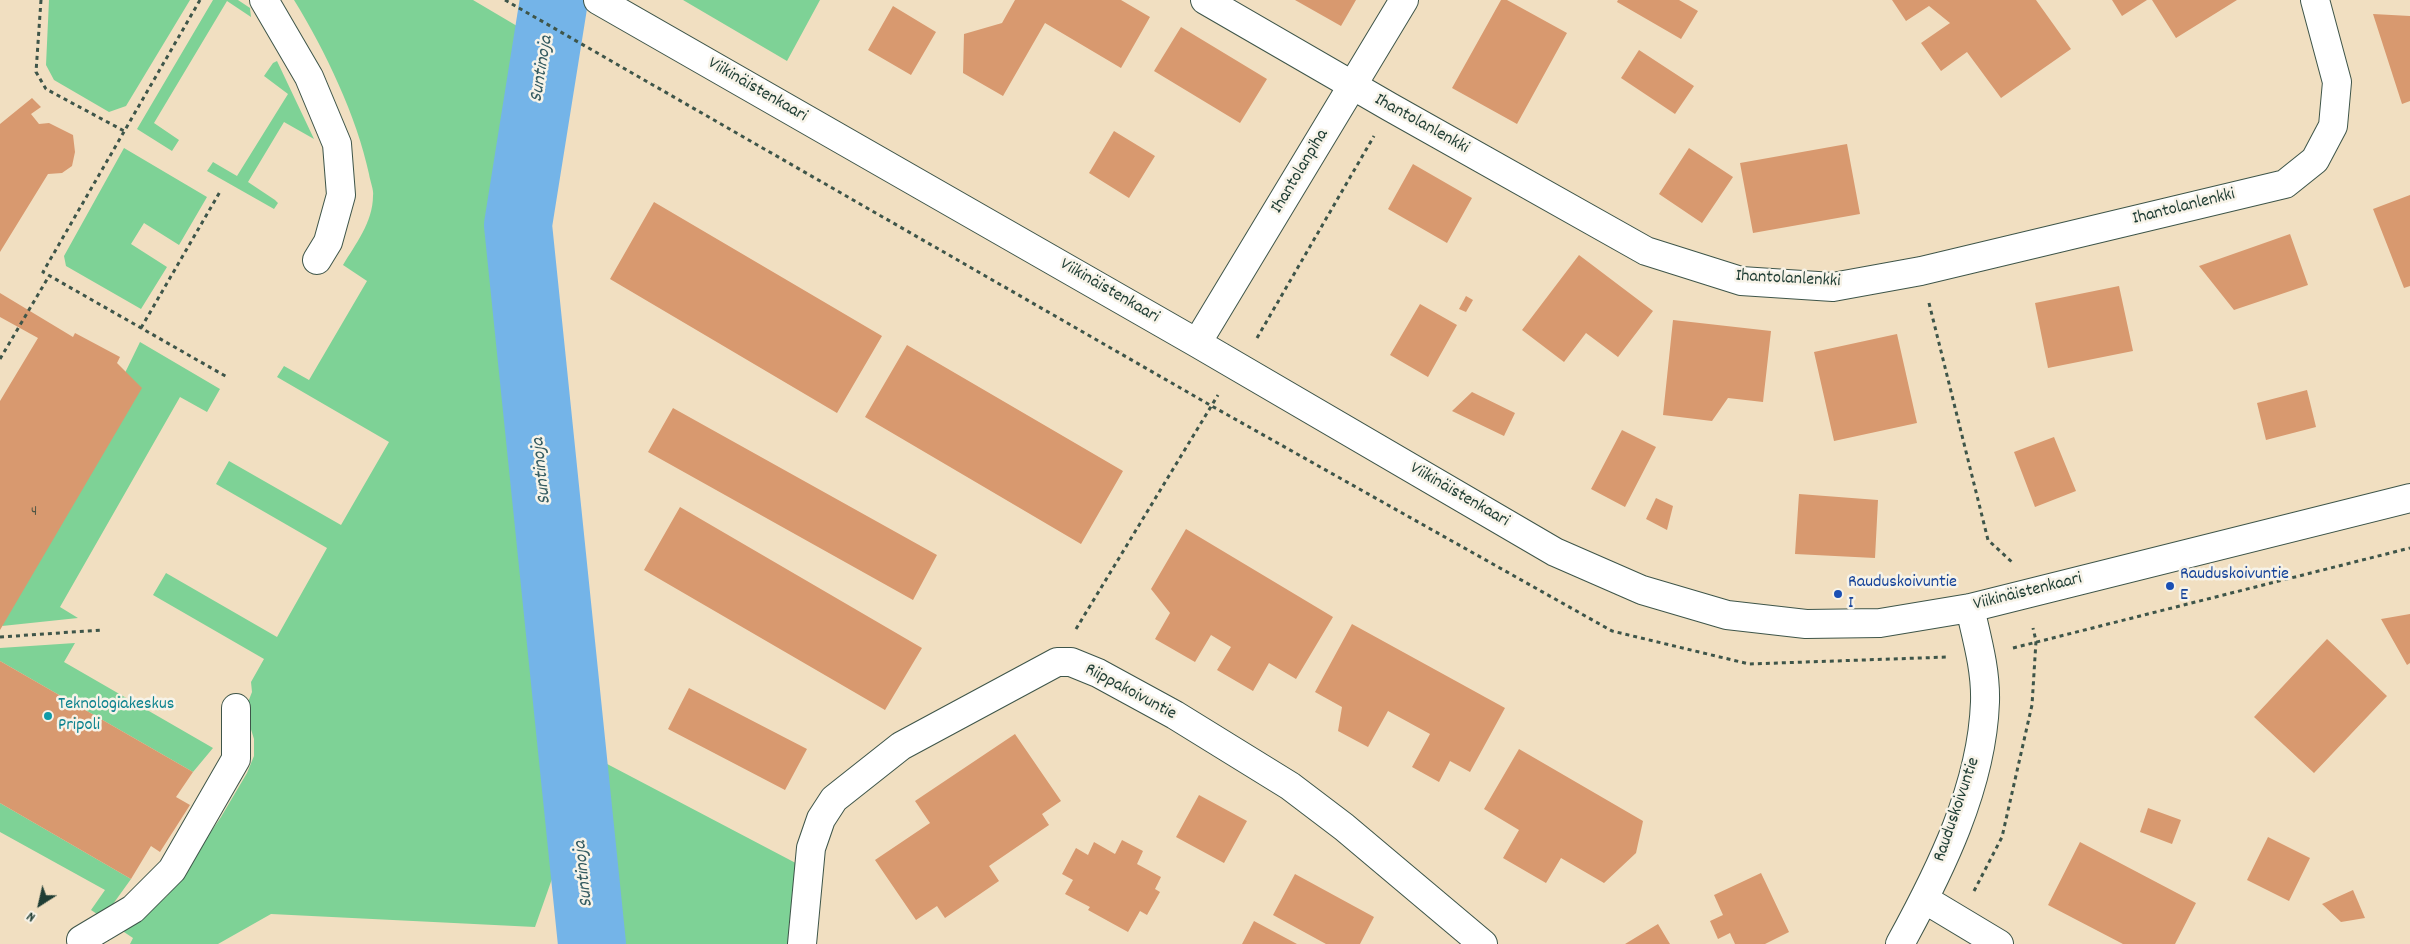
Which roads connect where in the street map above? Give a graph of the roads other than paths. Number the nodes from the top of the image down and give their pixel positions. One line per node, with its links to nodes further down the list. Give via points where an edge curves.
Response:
1 (264, 0): 7 (street, via 310,77 337,144 341,195 328,242)
2 (598, 0): 8 (street, Viikinäistenkaari)
3 (1205, 0): 6 (street, Ihantolanlenkki)
4 (1404, 0): 6 (street, Ihantolanpiha)
5 (2314, 0): 6 (street, Ihantolanlenkki, via 2337,82 2333,126 2315,160 2285,184 1921,271 1833,287 1741,281 1646,251)
6 (1353, 86): 8 (street, Ihantolanpiha)
7 (317, 260)
8 (1198, 343): 10 (street, Viikinäistenkaari, via 1555,552 1642,590 1727,615 1806,624 1880,623)
9 (2410, 498): 10 (street, Viikinäistenkaari)
10 (1970, 608): 12 (street, Rauduskoivuntie, via 1982,656 1984,702 1978,755 1962,810)
11 (236, 708): 13 (street, via 236,759 172,870 133,909)
12 (1924, 900): 16 (street, Rauduskoivuntie); 17 (street)
13 (81, 940)
14 (802, 944): 15 (street, Riippakoivuntie, via 811,848 821,819 834,799 900,746 1057,662 1071,662 1098,673 1175,715 1290,786)
15 (1483, 944)
16 (1900, 944)
17 (1999, 944)

